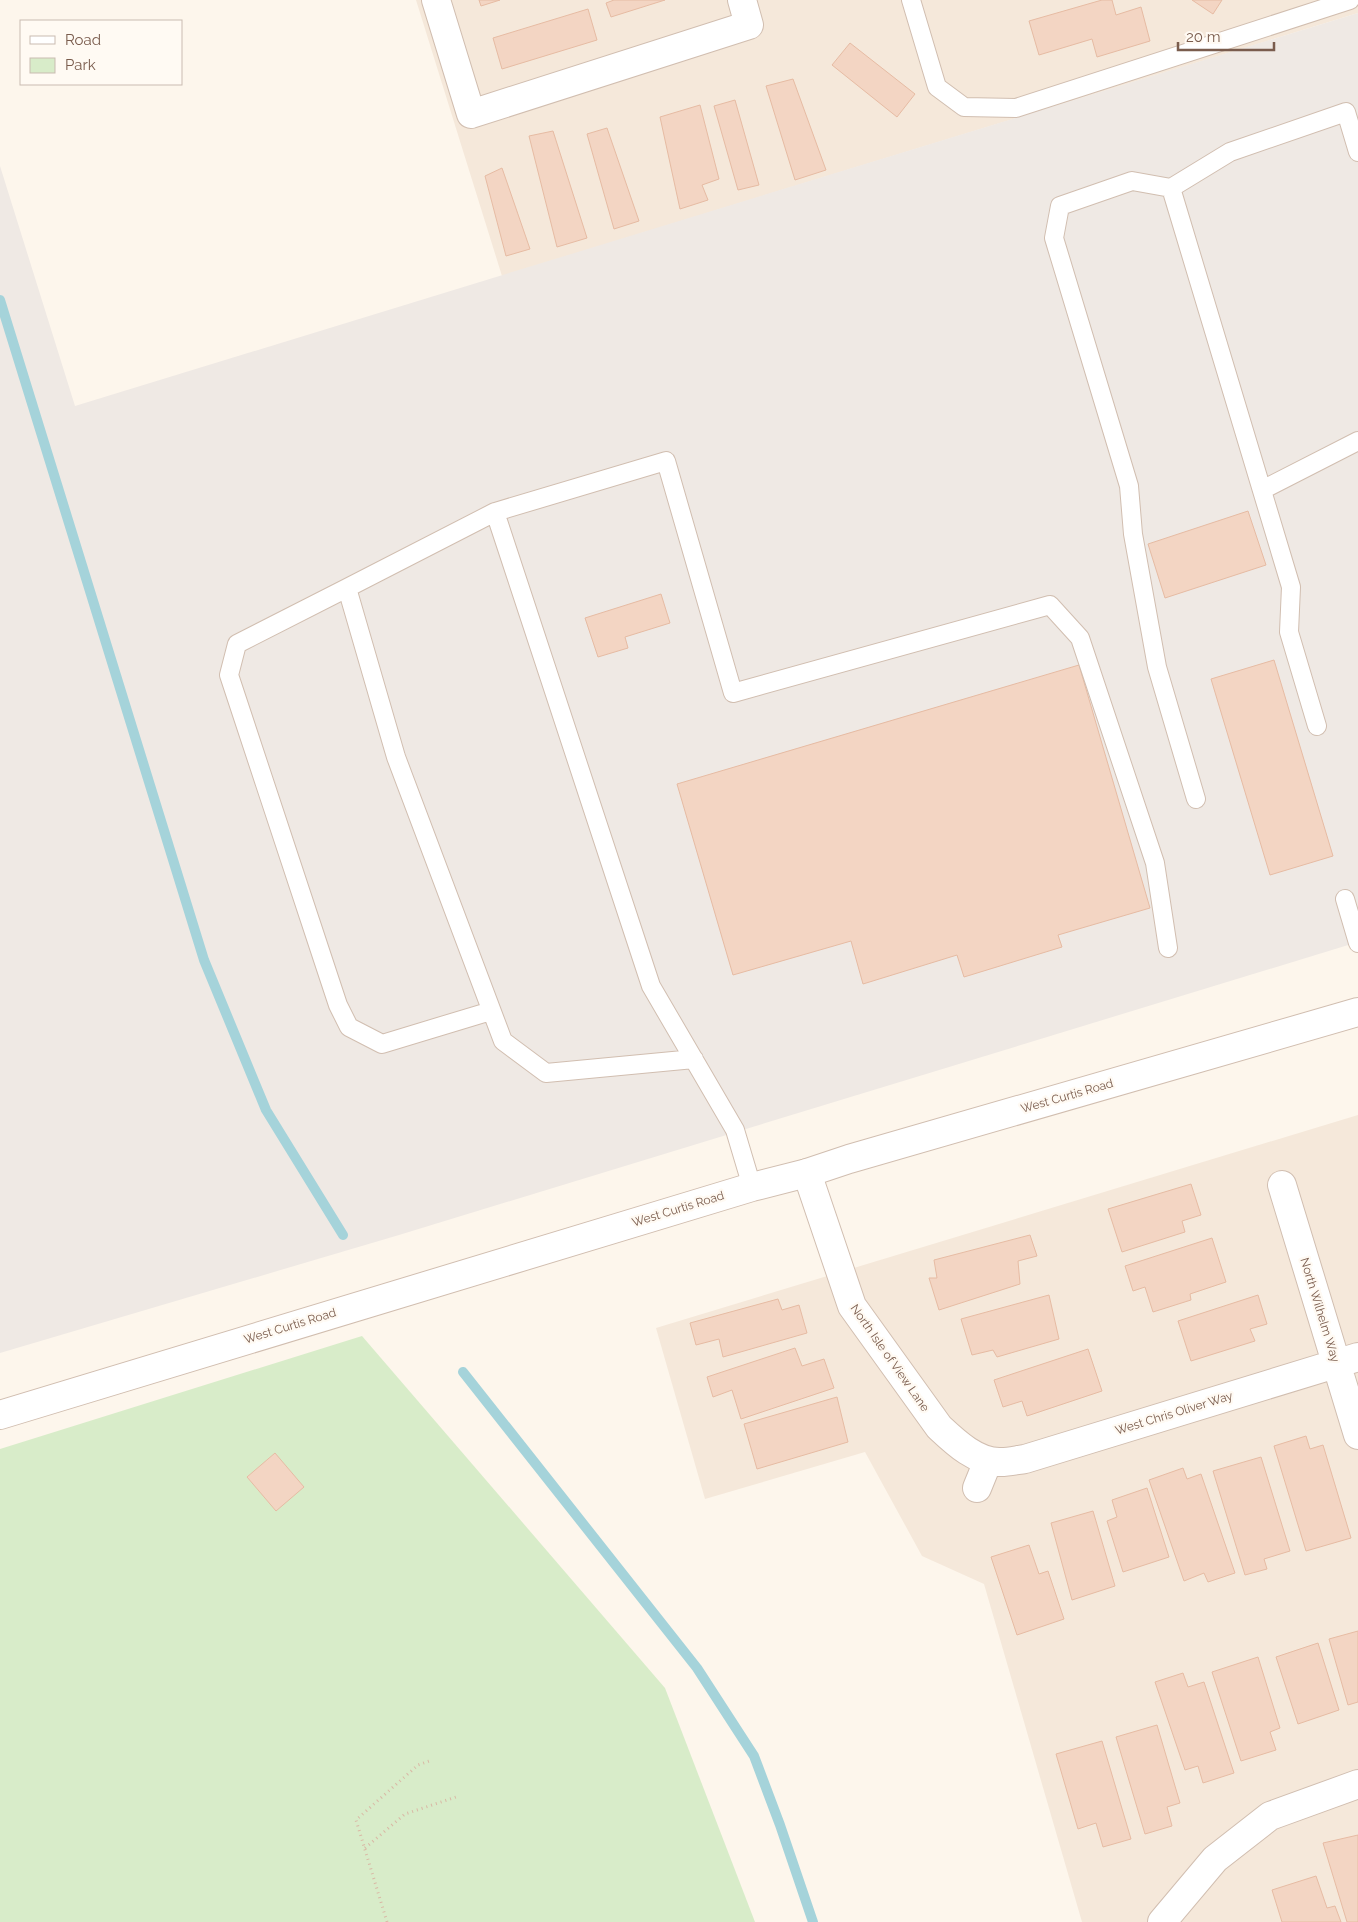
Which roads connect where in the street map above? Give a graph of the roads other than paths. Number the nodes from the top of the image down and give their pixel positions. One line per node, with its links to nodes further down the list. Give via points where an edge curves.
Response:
1 (436, 0): 2 (street, via 471,114 749,25)
2 (742, 0)
3 (911, 0): 4 (lane, via 938,87 964,107 1016,108)
4 (1350, 0)
5 (1358, 152): 6 (lane, via 1346,112 1230,152)
6 (1171, 188): 8 (lane); 12 (lane, via 1132,181 1060,206 1054,238 1129,486 1133,534 1157,667)
7 (1358, 441): 8 (lane)
8 (1262, 490): 11 (lane, via 1291,587 1289,632)
9 (495, 512): 10 (lane); 15 (lane, via 666,461 733,693 1050,605 1080,638 1155,863); 18 (lane, via 651,986)
10 (347, 588): 16 (lane, via 396,758); 16 (lane, via 237,644 229,675 338,1005 349,1027 382,1044)
11 (1317, 726)
12 (1196, 800)
13 (1345, 899): 14 (lane)
14 (1358, 943)
15 (1168, 948)
16 (492, 1011): 18 (lane, via 503,1042 546,1073)
17 (1358, 1012): 19 (street, West Curtis Road)
18 (694, 1059): 21 (lane, via 735,1130)
19 (807, 1173): 21 (street, West Curtis Road); 25 (street, North Isle of View Lane, via 852,1306 939,1427 954,1441)
20 (1282, 1186): 22 (street, North Wilhelm Way)
21 (752, 1187): 23 (street, West Curtis Road)
22 (1347, 1360): 24 (street, North Wilhelm Way); 25 (street, West Chris Oliver Way, via 1025,1459)
23 (0, 1414)
24 (1358, 1435)
25 (988, 1461): 26 (street)
26 (977, 1488)
27 (1358, 1784): 28 (street, via 1270,1816 1215,1859)
28 (1162, 1922)

